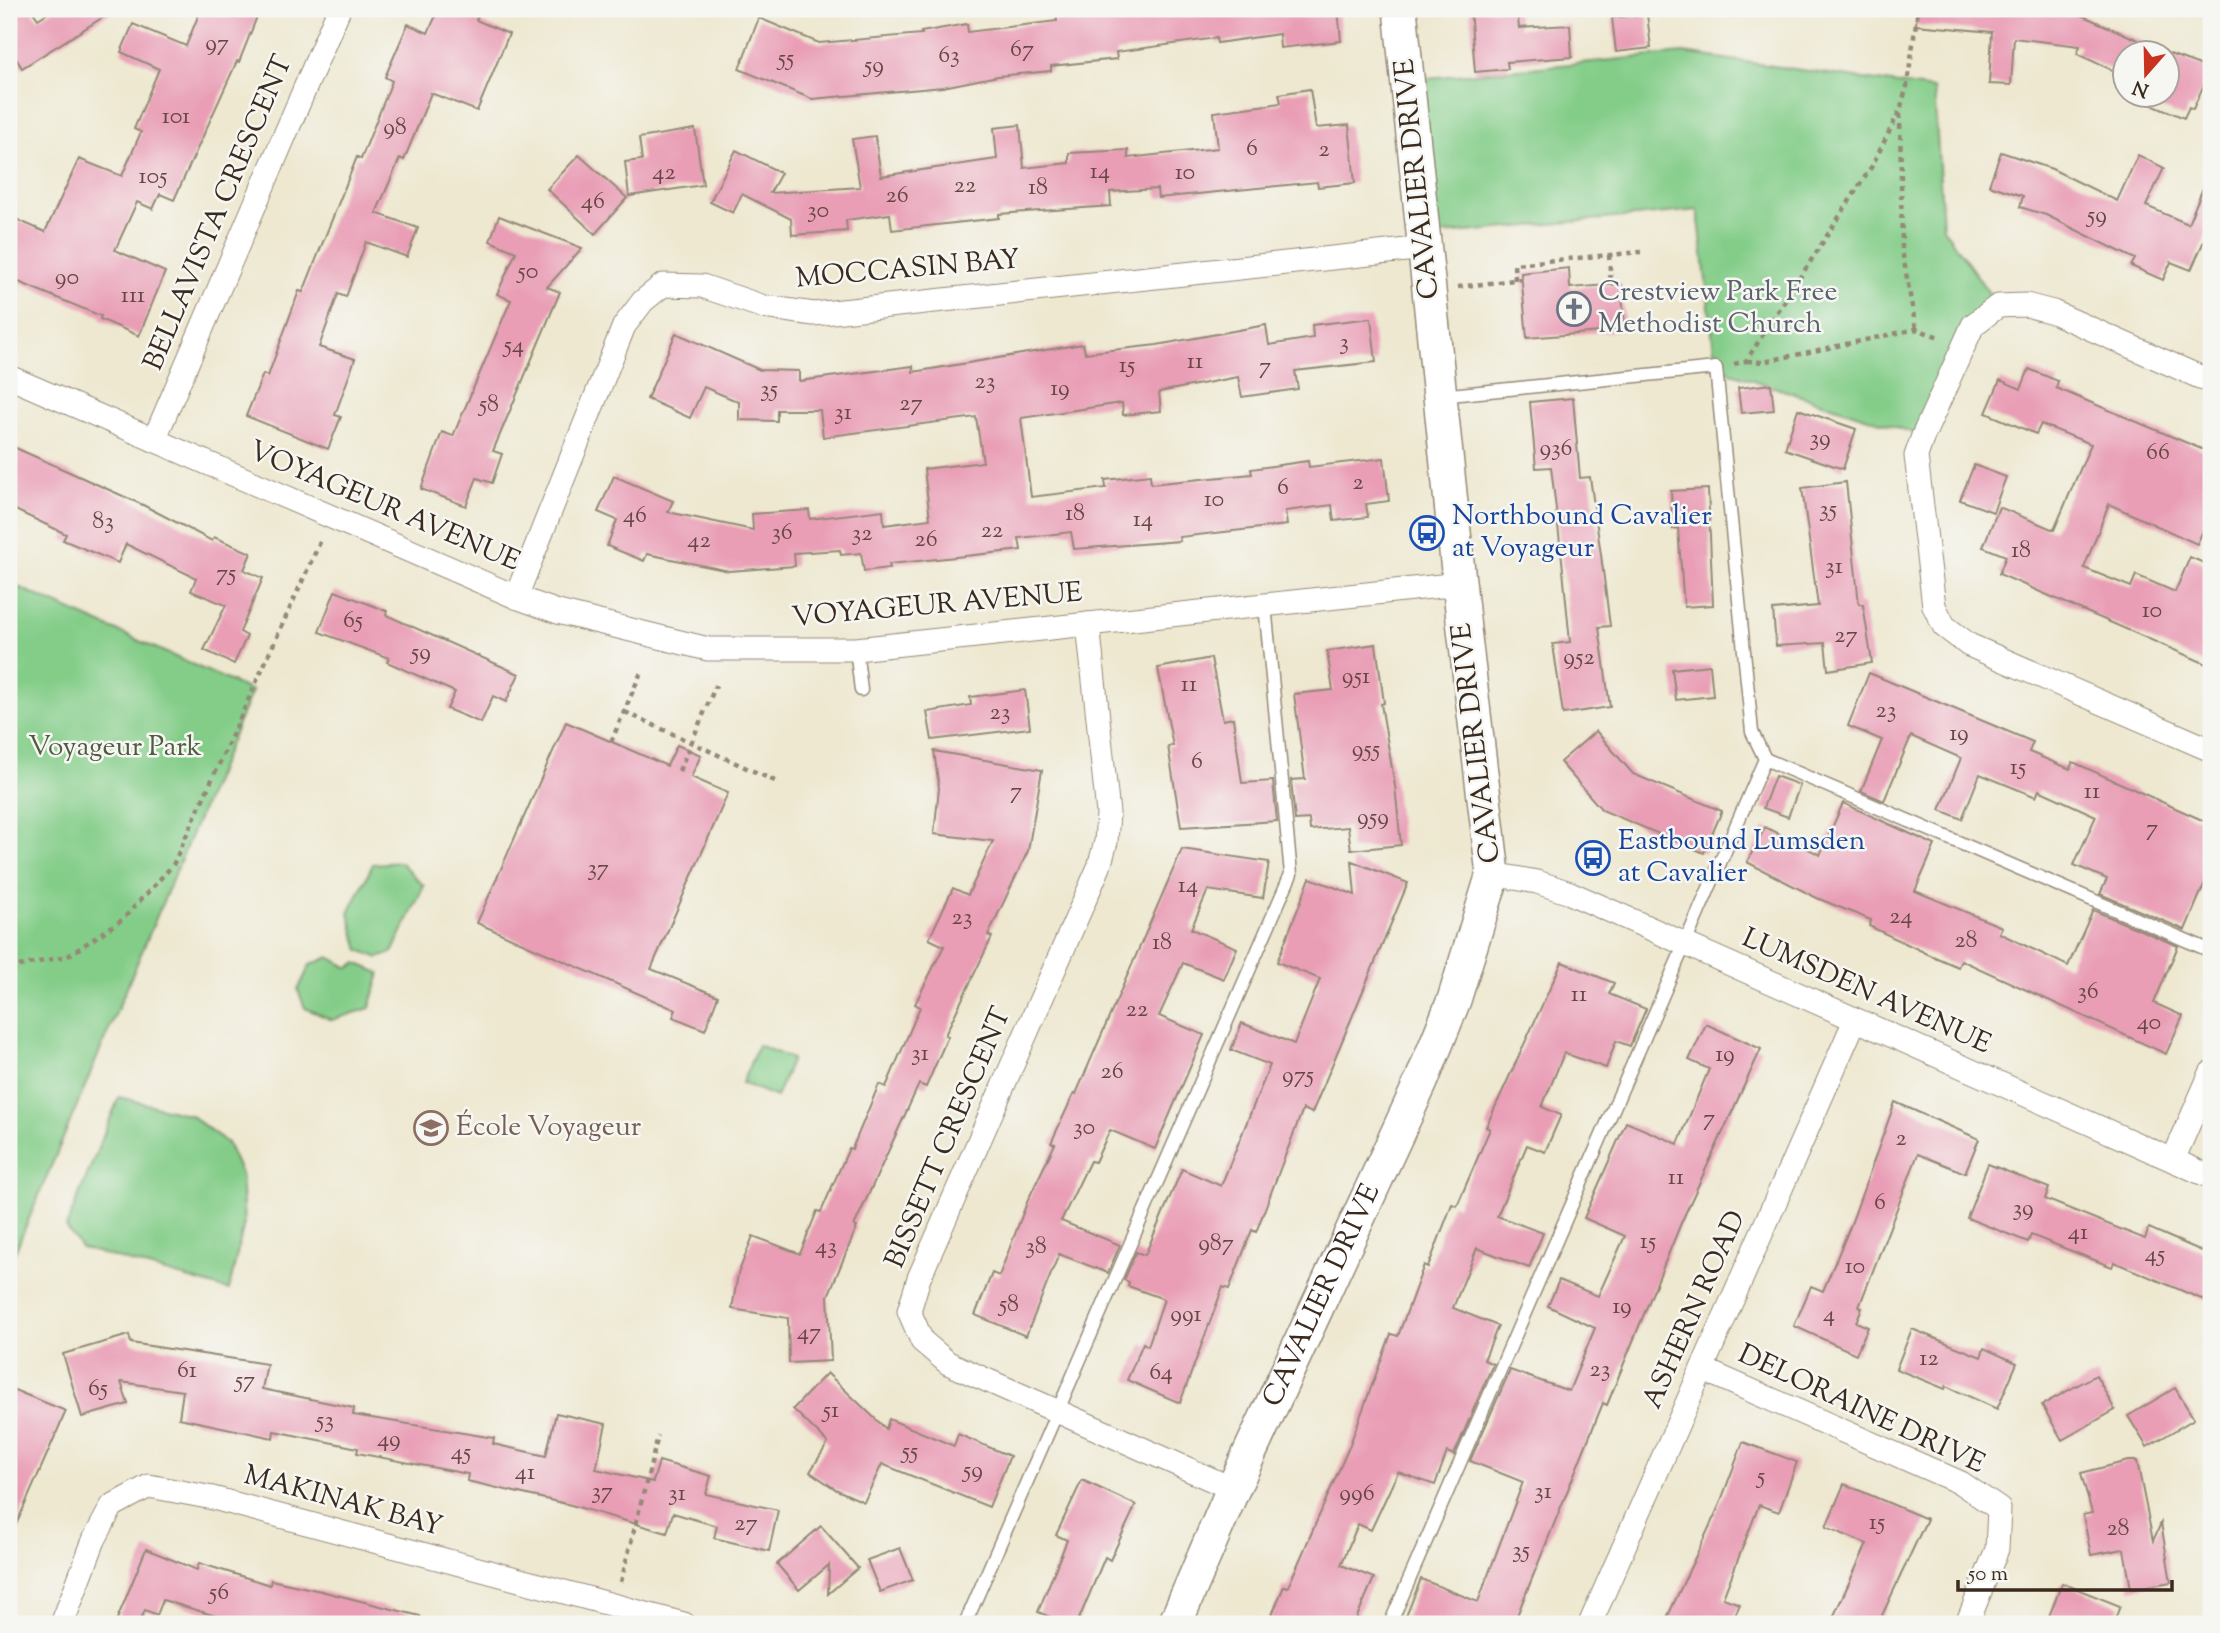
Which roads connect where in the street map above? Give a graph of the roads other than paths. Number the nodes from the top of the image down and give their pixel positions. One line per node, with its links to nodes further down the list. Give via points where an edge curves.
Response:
1 (339, 9): 7 (street, BELLAVISTA CRESCENT)
2 (1401, 9): 3 (street, CAVALIER DRIVE)
3 (1425, 248): 6 (street, CAVALIER DRIVE); 9 (street, MOCCASIN BAY, via 814,314 764,307 702,286 663,285 624,326)
4 (9, 377): 7 (street, VOYAGEUR AVENUE)
5 (2211, 382): 14 (street, via 2053,312 2026,305 1998,306 1973,325 1961,346 1916,456 1934,606 1944,626 1969,645)
6 (1440, 397): 8 (street, CAVALIER DRIVE); 15 (lane, via 1716,368 1752,732)
7 (154, 440): 9 (street, VOYAGEUR AVENUE)
8 (1459, 584): 10 (street, VOYAGEUR AVENUE); 16 (street, CAVALIER DRIVE)
9 (516, 597): 12 (street, VOYAGEUR AVENUE, via 708,649)
10 (1265, 605): 11 (street, VOYAGEUR AVENUE); 24 (lane, via 1291,874)
11 (1088, 624): 12 (street, VOYAGEUR AVENUE); 24 (street, BISSETT CRESCENT, via 1108,813 1106,842 919,1278 909,1311 922,1341 948,1363)
12 (856, 649): 13 (lane)
13 (861, 690)
14 (2211, 750)
15 (1765, 759): 17 (lane); 18 (lane)
16 (1493, 874): 17 (street, LUMSDEN AVENUE, via 1570,893); 25 (street, CAVALIER DRIVE, via 1458,988 1421,1082)
17 (1686, 945): 19 (street, LUMSDEN AVENUE); 30 (lane)
18 (2211, 951)
19 (1854, 1020): 21 (street, LUMSDEN AVENUE); 23 (street, ASHERN ROAD)
20 (2211, 1073): 21 (street)
21 (2173, 1160): 22 (street, LUMSDEN AVENUE)
22 (2211, 1177)
23 (1702, 1369): 31 (street, ASHERN ROAD); 32 (street, DELORAINE DRIVE, via 1961,1483 1999,1509 1997,1549)
24 (1058, 1409): 25 (street, BISSETT CRESCENT); 28 (lane)
25 (1233, 1489): 29 (street, CAVALIER DRIVE)
26 (62, 1624): 27 (street, MAKINAK BAY, via 112,1506 149,1486)
27 (684, 1624)
28 (965, 1624)
29 (1175, 1624)
30 (1390, 1624)
31 (1590, 1624)
32 (1967, 1624)

